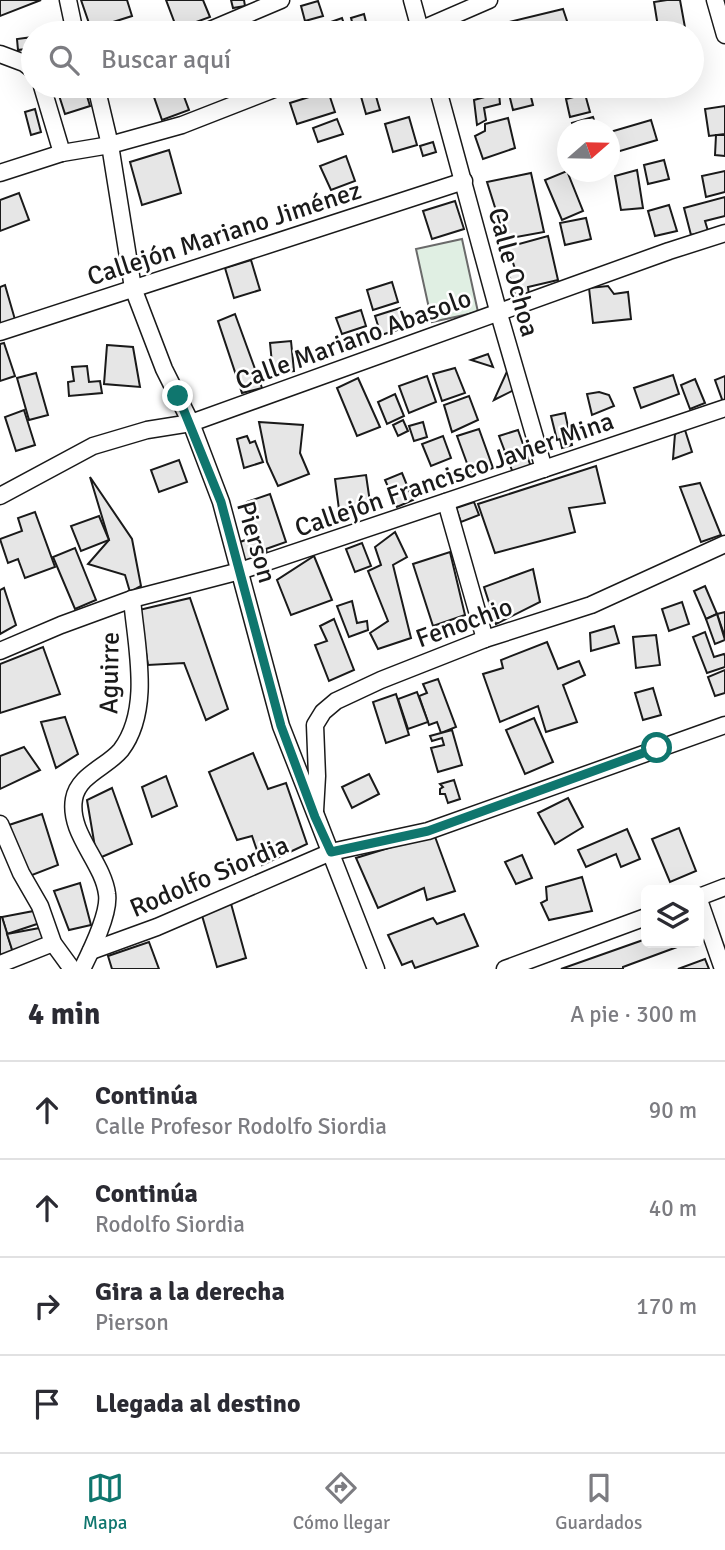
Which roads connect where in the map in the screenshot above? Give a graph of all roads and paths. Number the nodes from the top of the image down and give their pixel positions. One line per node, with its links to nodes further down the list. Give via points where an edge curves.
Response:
1 (68, 0): 6 (street)
2 (281, 0): 7 (street)
3 (412, 0): 8 (street)
4 (489, 0): 9 (street)
5 (715, 0): 10 (street)
6 (72, 21)
7 (231, 21)
8 (416, 21)
9 (442, 21)
10 (725, 35)
11 (0, 54): 12 (street)
12 (21, 62)
13 (46, 98): 18 (street)
14 (99, 98): 17 (street, Pierson)
15 (252, 98): 17 (street, via 183,125)
16 (440, 98): 20 (street, Calle Ochoa)
17 (110, 145): 18 (street); 22 (street, Pierson)
18 (62, 153): 19 (street)
19 (0, 173)
20 (464, 181): 22 (street, Callejón Mariano Jiménez); 23 (street, Calle Ochoa)
21 (725, 233): 23 (street, Calle Mariano Abasolo)
22 (133, 288): 24 (street, Callejón Mariano Jiménez); 26 (street, Pierson)
23 (499, 314): 26 (street, Calle Mariano Abasolo); 27 (street, Calle Ochoa)
24 (0, 332)
25 (725, 408): 27 (street, Callejón Francisco Javier Mina)
26 (191, 423): 28 (street, Calle Mariano Abasolo, via 93,446); 31 (street, Pierson, via 221,502)
27 (544, 470): 29 (street, Callejón Francisco Javier Mina)
28 (0, 496)
29 (446, 502): 31 (street, Callejón Francisco Javier Mina); 33 (street)
30 (725, 544): 33 (street, Fenochio, via 592,605)
31 (240, 571): 32 (street, Callejón Francisco Javier Mina); 36 (street, Pierson, via 281,726)
32 (132, 599): 34 (street, Callejón Francisco Javier Mina); 44 (street, Aguirre, via 139,673 136,718 119,752 78,789 74,808 107,891)
33 (485, 639): 36 (street, Fenochio, via 355,691 323,712 315,725)
34 (0, 651)
35 (725, 725): 38 (street, Rodolfo Siordia, via 428,831)
36 (315, 817): 38 (street, Pierson)
37 (0, 824): 43 (street)
38 (331, 852): 44 (street, Rodolfo Siordia); 48 (street, Pierson)
39 (725, 887): 40 (street)
40 (704, 896)
41 (704, 913): 50 (street)
42 (641, 919): 49 (street)
43 (53, 943): 45 (street); 46 (street)
44 (91, 951): 47 (street)
45 (0, 964)
46 (72, 969)
47 (82, 969)
48 (376, 969)
49 (505, 969)
50 (723, 969)

